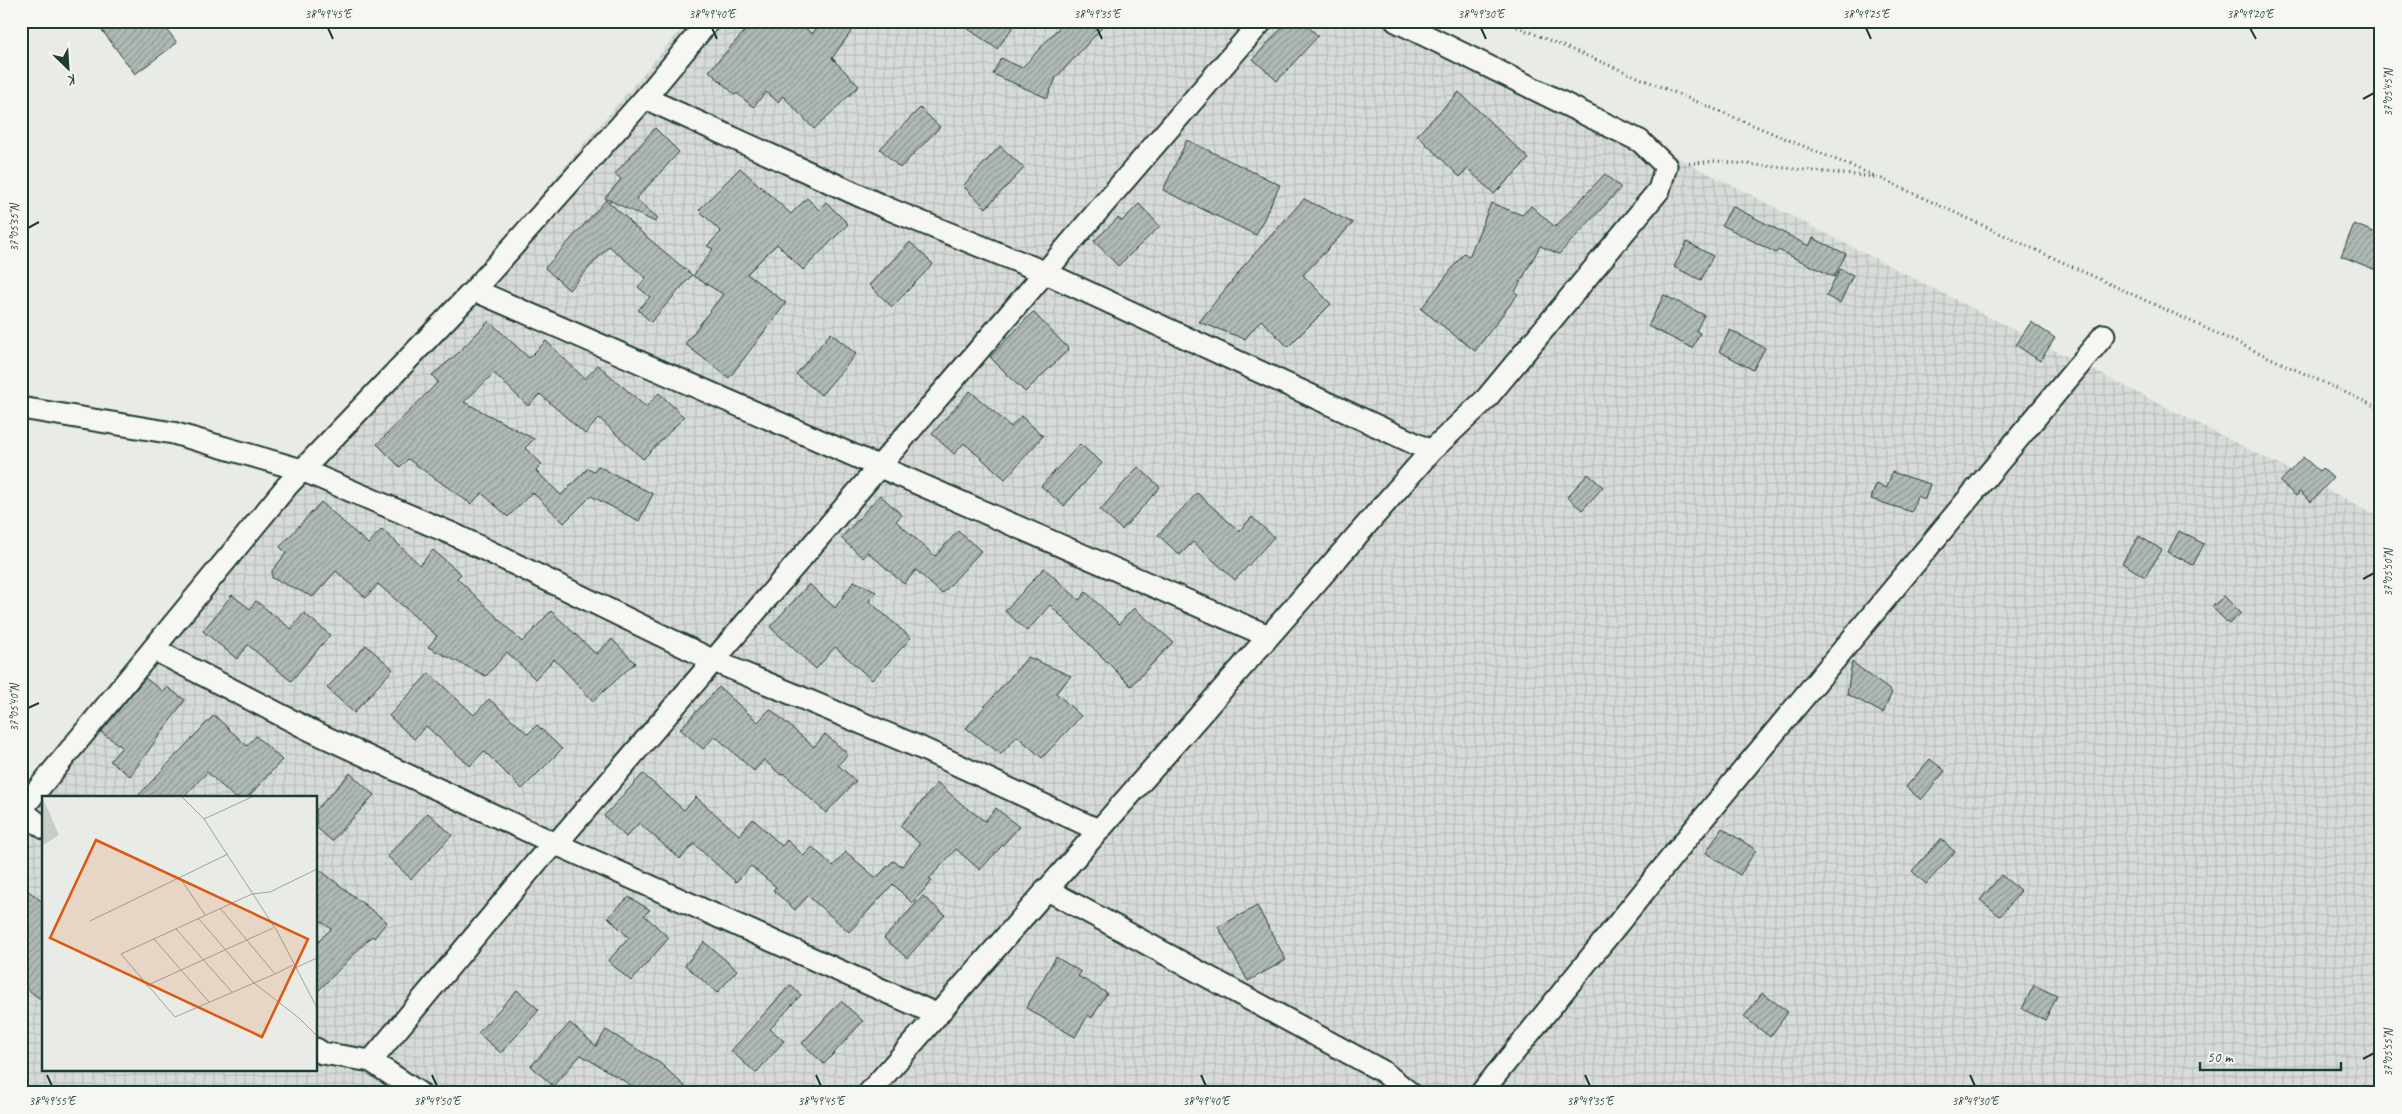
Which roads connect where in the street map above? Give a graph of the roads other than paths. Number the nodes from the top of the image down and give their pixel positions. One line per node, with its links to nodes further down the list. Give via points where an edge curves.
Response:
1 (709, 21): 4 (street)
2 (1262, 21): 5 (street)
3 (1396, 21): 9 (street, via 1640,141 1666,166 1659,190 1486,399)
4 (645, 98): 5 (street, via 889,209); 6 (street)
5 (1044, 272): 9 (street); 10 (street)
6 (474, 290): 10 (street); 11 (street)
7 (2104, 335): 25 (street, via 1698,825)
8 (21, 408): 11 (street, via 174,433)
9 (1432, 451): 12 (street)
10 (880, 466): 12 (street); 14 (street)
11 (302, 470): 13 (street); 14 (street, via 455,535)
12 (1268, 636): 16 (street)
13 (153, 649): 15 (street, via 21,810); 17 (street, via 310,730)
14 (714, 662): 16 (street, via 921,748); 17 (street)
15 (42, 826)
16 (1098, 830): 18 (street)
17 (556, 844): 19 (street); 21 (street, via 540,858)
18 (1046, 889): 19 (street); 24 (street, via 1382,1072)
19 (938, 1015): 23 (street)
20 (318, 1051): 21 (street)
21 (370, 1061): 22 (street)
22 (419, 1093)
23 (869, 1093)
24 (1410, 1093)
25 (1481, 1093)

